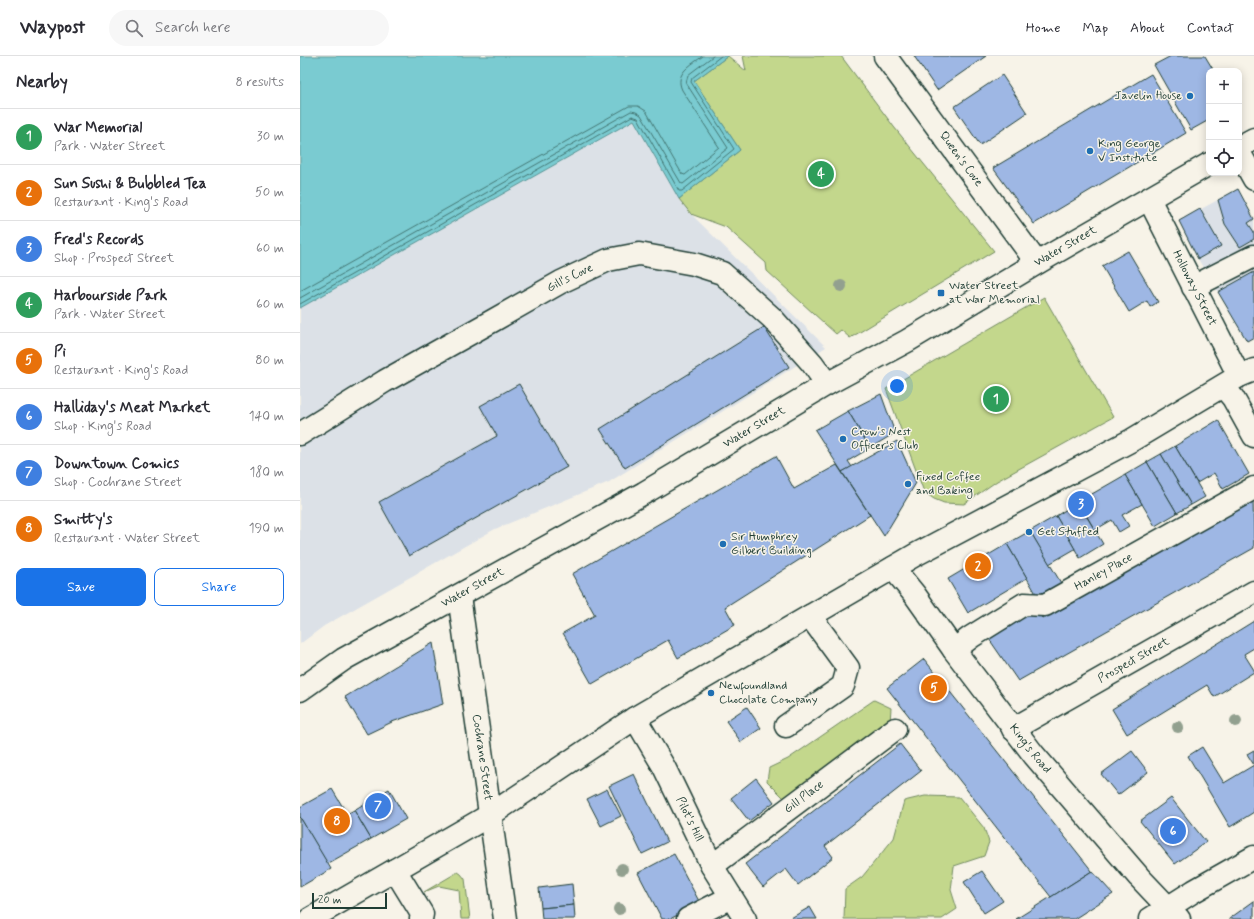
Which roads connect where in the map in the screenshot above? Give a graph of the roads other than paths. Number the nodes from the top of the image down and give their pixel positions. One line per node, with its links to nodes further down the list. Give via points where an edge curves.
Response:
1 (885, 56): 9 (street, Queen's Cove)
2 (1254, 139): 3 (street)
3 (1242, 145)
4 (1242, 157): 6 (street)
5 (1206, 166): 7 (street, Water Street)
6 (1254, 178)
7 (1149, 199): 9 (street, Water Street); 10 (street, Holloway Street)
8 (1254, 256): 10 (street)
9 (1037, 263): 12 (street, Water Street, via 907,341)
10 (1194, 288): 11 (street, Holloway Street)
11 (1239, 377): 14 (street, Holloway Street, via 1233,398); 16 (street, via 1132,440)
12 (827, 384): 13 (street, Gill's Cove, via 772,318 722,273 694,264 639,254 608,260 561,282 385,381); 18 (street, Water Street, via 644,493)
13 (300, 434)
14 (1254, 436)
15 (1254, 488): 20 (street, Hanley Place, via 1045,605 1024,604)
16 (893, 568): 19 (street); 20 (street, King's Road)
17 (1254, 592): 25 (street, Prospect Street)
18 (459, 596): 21 (street, Water Street, via 344,659); 26 (street, Cochrane Street)
19 (810, 616): 22 (street); 23 (street, via 848,668 843,686)
20 (954, 650): 25 (street, King's Road)
21 (300, 690)
22 (635, 718): 26 (street); 28 (street, Pilot's Hill, via 664,767)
23 (786, 726)
24 (895, 729): 28 (street, Gill Place)
25 (1013, 729): 31 (street, King's Road, via 1139,877)
26 (490, 815): 29 (street); 34 (street, Cochrane Street)
27 (1254, 857): 31 (street)
28 (712, 866): 30 (street, Pilot's Hill)
29 (396, 870): 32 (street); 33 (street, via 422,914)
30 (731, 897): 35 (street); 36 (street, Pilot's Hill)
31 (1173, 913): 37 (street)
32 (310, 919)
33 (421, 919)
34 (504, 919)
35 (688, 919)
36 (745, 919)
37 (1150, 919)

